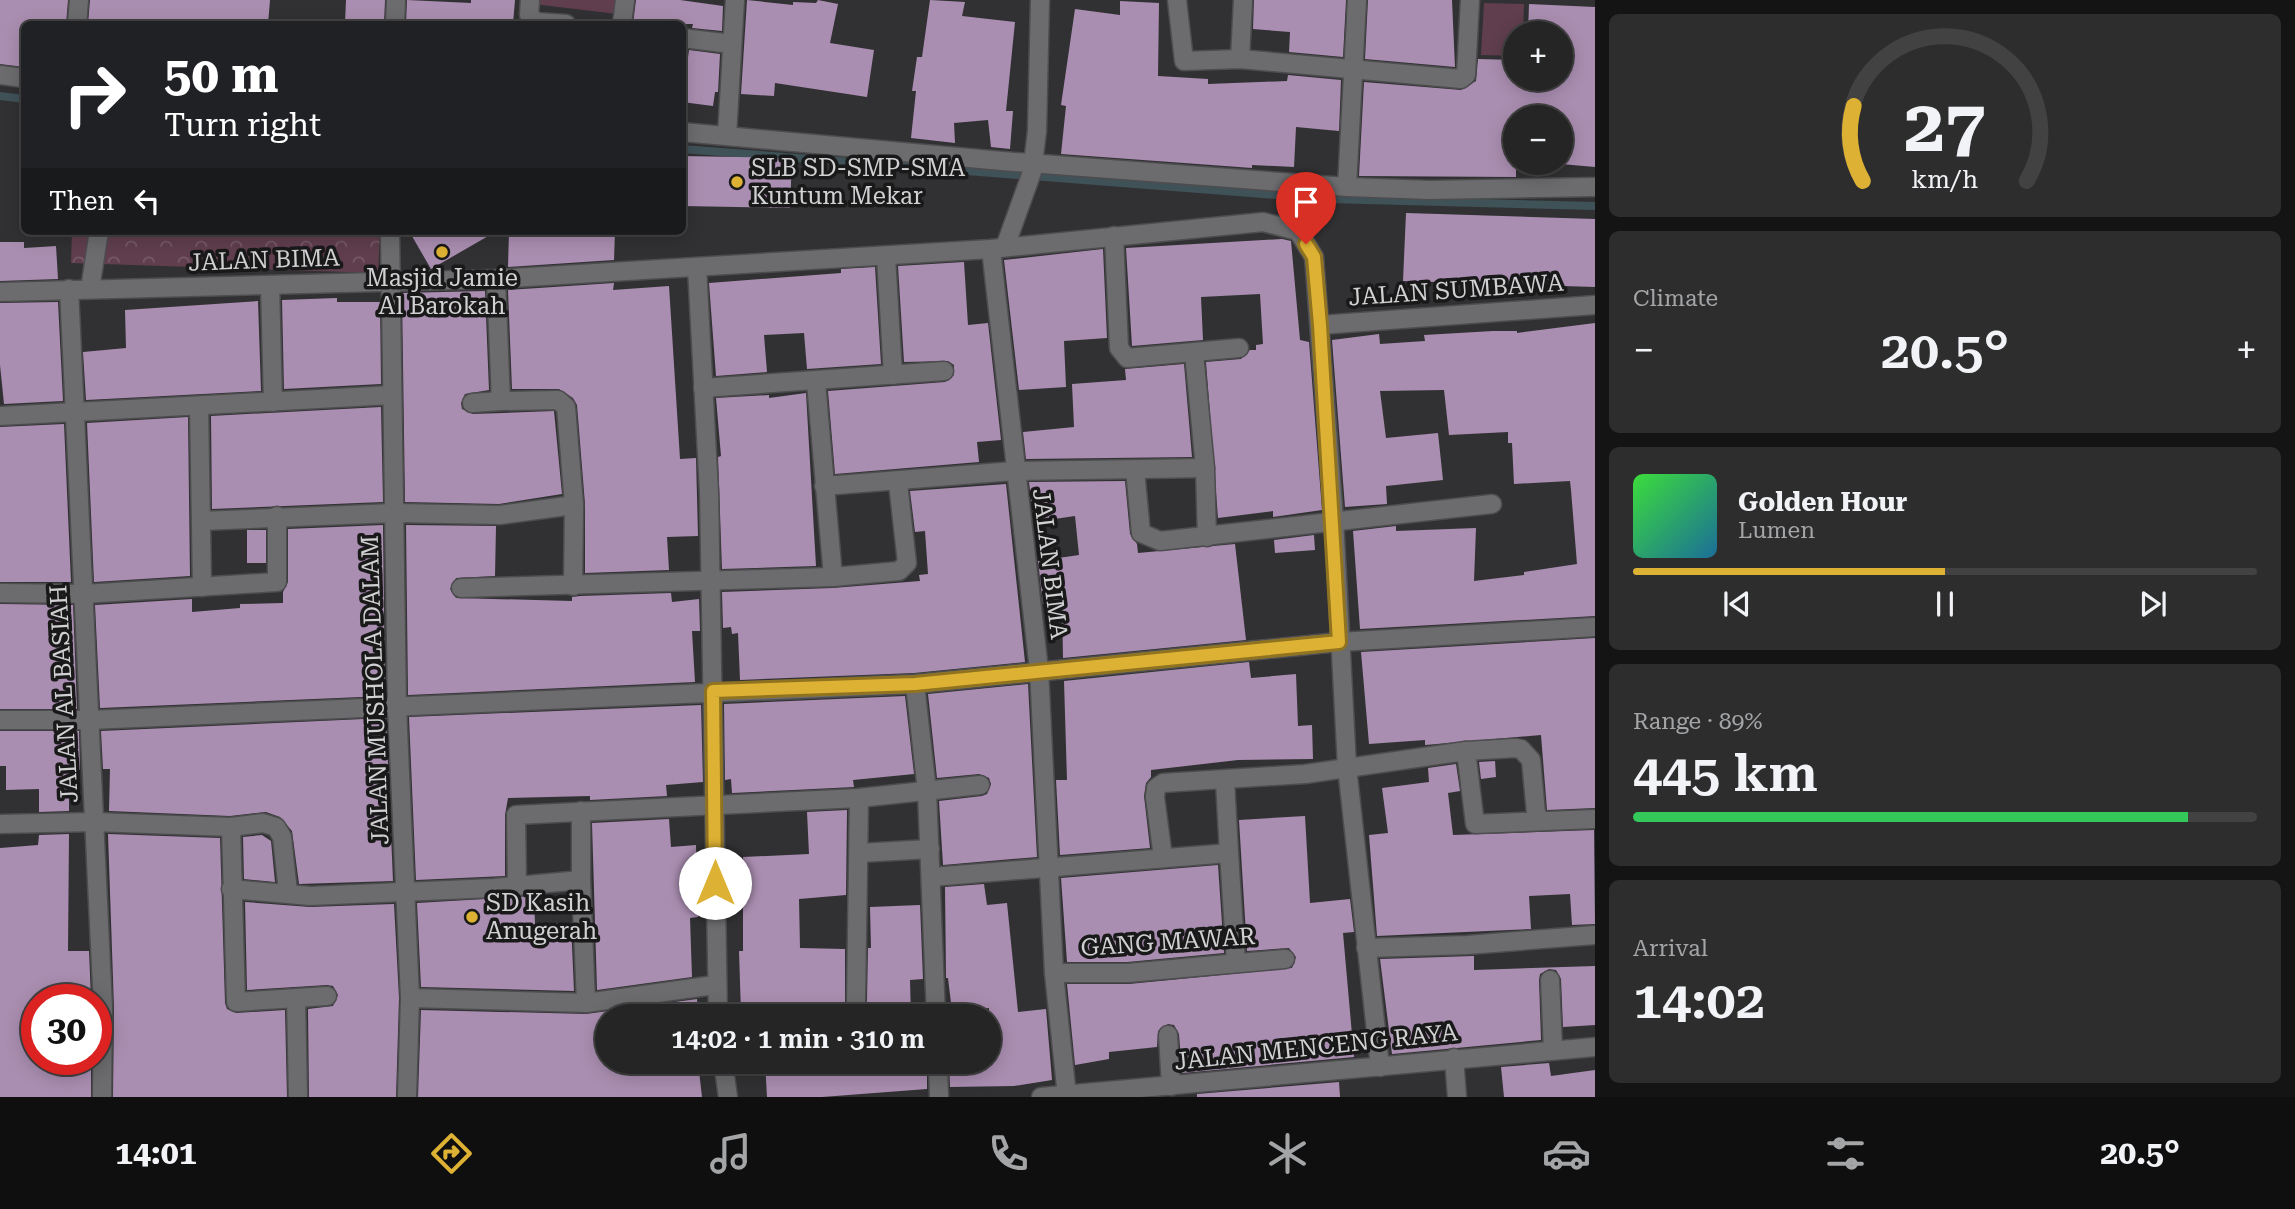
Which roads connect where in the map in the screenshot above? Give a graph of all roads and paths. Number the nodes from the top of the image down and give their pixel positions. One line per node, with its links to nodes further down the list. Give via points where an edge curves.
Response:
1 (79, 0): 11 (street)
2 (396, 0): 12 (street)
3 (530, 0): 13 (street, via 529,15)
4 (625, 0): 14 (street)
5 (735, 0): 16 (street)
6 (1040, 0): 23 (street, JALAN BIMA)
7 (1177, 0): 17 (street, via 1184,61)
8 (1243, 0): 17 (street)
9 (1357, 0): 18 (street)
10 (1470, 0): 18 (street, via 1464,77)
11 (77, 21)
12 (395, 21)
13 (534, 21)
14 (622, 21)
15 (686, 38): 16 (street)
16 (732, 44): 22 (street)
17 (1240, 60): 18 (street)
18 (1354, 69): 24 (street)
19 (0, 75): 20 (street)
20 (21, 78)
21 (686, 132): 22 (street)
22 (727, 135): 23 (street)
23 (1033, 168): 26 (street); 31 (street, JALAN BIMA)
24 (1347, 187): 25 (street); 26 (street)
25 (1595, 187)
26 (1305, 194): 27 (street)
27 (1298, 231): 30 (street, JALAN BIMA, via 1263,222); 41 (street, via 1314,257)
28 (98, 235): 38 (street)
29 (390, 235): 35 (street, JALAN MUSHOLA DALAM)
30 (1114, 236): 31 (street, JALAN BIMA); 43 (street, via 1121,352 1127,358)
31 (998, 248): 32 (street, JALAN BIMA); 57 (street, JALAN BIMA)
32 (886, 256): 33 (street, JALAN BIMA); 45 (street)
33 (697, 267): 34 (street, JALAN BIMA); 47 (street)
34 (496, 279): 35 (street, JALAN BIMA); 49 (street)
35 (390, 281): 36 (street, JALAN BIMA); 48 (street, JALAN MUSHOLA DALAM)
36 (270, 285): 38 (street, JALAN BIMA); 50 (street)
37 (69, 289): 38 (street, JALAN BIMA); 39 (street, JALAN BIMA); 53 (street, JALAN AL BASIAH)
38 (90, 289)
39 (0, 292)
40 (1595, 305): 41 (street, JALAN SUMBAWA)
41 (1320, 325): 64 (street)
42 (1239, 348): 43 (street)
43 (1194, 353): 55 (street)
44 (944, 371): 45 (street)
45 (893, 376): 46 (street)
46 (816, 382): 47 (street); 59 (street)
47 (703, 388): 68 (street)
48 (392, 395): 50 (street); 62 (street, JALAN MUSHOLA DALAM)
49 (501, 401): 51 (street); 61 (street, via 558,400 566,404)
50 (273, 402): 52 (street)
51 (472, 403)
52 (199, 406): 53 (street); 65 (street)
53 (75, 413): 54 (street); 73 (street, JALAN AL BASIAH)
54 (0, 416)
55 (1205, 468): 56 (street); 66 (street)
56 (1135, 470): 57 (street); 66 (street, via 1141,533 1160,541)
57 (1014, 471): 58 (street); 76 (street, JALAN BIMA)
58 (898, 482): 59 (street); 67 (street, via 904,569)
59 (824, 486): 67 (street)
60 (1492, 504): 64 (street)
61 (574, 505): 62 (street, via 500,515); 69 (street)
62 (394, 513): 63 (street); 79 (street, JALAN MUSHOLA DALAM)
63 (277, 516): 65 (street); 70 (street, via 277,582)
64 (1334, 519): 66 (street); 75 (street)
65 (201, 521): 70 (street)
66 (1208, 537)
67 (833, 577): 68 (street)
68 (711, 582): 69 (street); 78 (street)
69 (573, 586): 71 (street)
70 (202, 587): 73 (street)
71 (461, 588)
72 (0, 593): 73 (street)
73 (84, 594): 81 (street, JALAN AL BASIAH)
74 (1595, 627): 75 (street)
75 (1339, 642): 76 (street); 83 (street)
76 (1039, 670): 77 (street); 99 (street, JALAN BIMA)
77 (915, 684): 78 (street); 86 (street)
78 (713, 691): 79 (street); 88 (street)
79 (397, 706): 81 (street); 104 (street, JALAN MUSHOLA DALAM)
80 (0, 720): 81 (street)
81 (90, 720): 92 (street, JALAN AL BASIAH)
82 (1466, 751): 83 (street); 91 (street, via 1515,748 1525,753 1531,760); 91 (street, via 1475,824)
83 (1347, 767): 84 (street); 107 (street)
84 (1226, 781): 97 (street); 98 (street, via 1158,786 1155,797)
85 (980, 785): 86 (street)
86 (927, 791): 87 (street); 95 (street)
87 (859, 798): 88 (street); 96 (street)
88 (714, 807): 89 (street); 112 (street)
89 (581, 811): 101 (street); 102 (street, via 516,814)
90 (1595, 819): 91 (street)
91 (1540, 820)
92 (94, 822): 93 (street); 94 (street); 130 (street, JALAN AL BASIAH, via 103,1008)
93 (0, 824)
94 (231, 827): 103 (street); 105 (street, via 263,823 279,830)
95 (930, 849): 96 (street); 100 (street)
96 (859, 853): 116 (street)
97 (1229, 853): 98 (street); 109 (street)
98 (1163, 858): 99 (street)
99 (1048, 867): 100 (street); 110 (street, JALAN BIMA)
100 (931, 877): 119 (street)
101 (581, 880): 102 (street); 117 (street)
102 (517, 886): 104 (street)
103 (231, 889): 105 (street); 114 (street, via 236,1002)
104 (405, 891): 105 (street, via 310,896); 115 (street, JALAN MUSHOLA DALAM)
105 (288, 892)
106 (1595, 935): 107 (street)
107 (1366, 948): 124 (street)
108 (1285, 959): 109 (street, GANG MAWAR)
109 (1236, 962): 110 (street, GANG MAWAR)
110 (1054, 973): 129 (street, JALAN BIMA)
111 (1550, 980): 122 (street)
112 (715, 985): 117 (street); 118 (street)
113 (327, 996): 114 (street)
114 (296, 998): 131 (street)
115 (410, 998): 117 (street); 132 (street, JALAN MUSHOLA DALAM)
116 (856, 1001)
117 (586, 1003)
118 (717, 1004)
119 (936, 1004)
120 (1168, 1035): 127 (street)
121 (1595, 1047): 122 (street, JALAN MENCENG RAYA)
122 (1553, 1050): 123 (street, JALAN MENCENG RAYA)
123 (1454, 1058): 124 (street, JALAN MENCENG RAYA); 136 (street)
124 (1380, 1067): 128 (street, JALAN MENCENG RAYA)
125 (725, 1074): 133 (street)
126 (938, 1074): 134 (street)
127 (1171, 1086): 128 (street, JALAN MENCENG RAYA); 129 (street, JALAN MENCENG RAYA)
128 (1227, 1089)
129 (1068, 1096): 135 (street, JALAN MENCENG RAYA)
130 (102, 1097)
131 (298, 1097)
132 (407, 1097)
133 (728, 1097)
134 (939, 1097)
135 (1041, 1097)
136 (1457, 1097)

